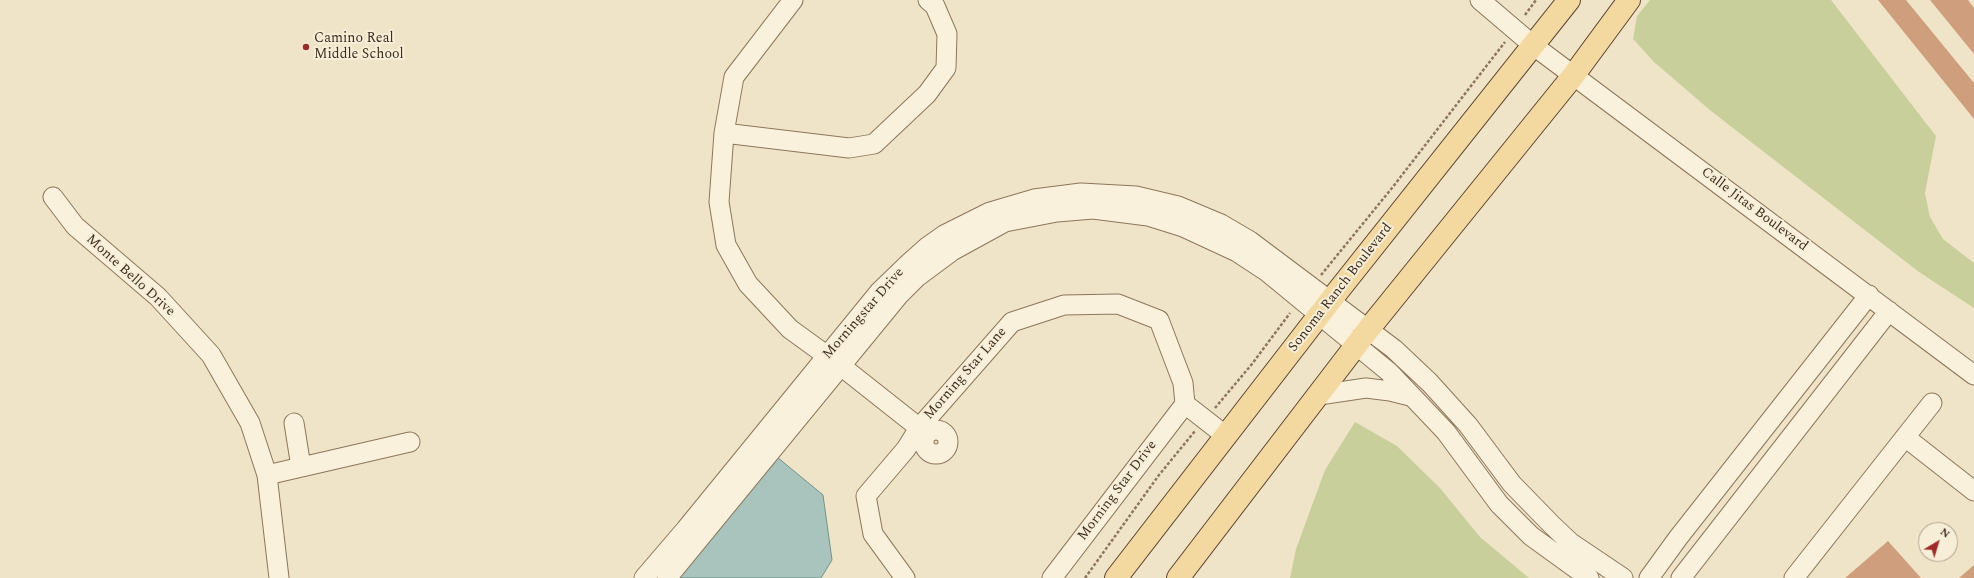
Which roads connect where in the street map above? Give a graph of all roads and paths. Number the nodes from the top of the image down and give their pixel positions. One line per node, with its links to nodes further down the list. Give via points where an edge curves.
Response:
1 (793, 0): 8 (street, Morning Star Lane, via 734,77)
2 (928, 0): 8 (street, via 935,6 947,34 946,68 927,94 874,144 849,148)
3 (1480, 0): 6 (street, Calle Jitas Boulevard)
4 (1569, 0): 6 (main road, Sonoma Ranch Boulevard)
5 (1629, 0): 7 (main road)
6 (1534, 46): 7 (street, Calle Jitas Boulevard); 11 (main road, Sonoma Ranch Boulevard)
7 (1573, 76): 10 (street, Calle Jitas Boulevard); 13 (main road)
8 (724, 133): 14 (street, Morning Star Lane, via 719,202 726,245 748,284 790,329)
9 (53, 197): 28 (street, Monte Bello Drive, via 75,226 158,297 211,355 250,422)
10 (1869, 295): 12 (street, Calle Jitas Boulevard); 39 (street)
11 (1325, 308): 13 (street, Morningstar Drive); 14 (street, Morningstar Drive, via 1250,242 1236,232 1199,214 1136,196 1081,193 1058,195 990,212 927,247 880,292); 23 (main road, Sonoma Ranch Boulevard)
12 (1889, 310): 15 (street, Calle Jitas Boulevard); 40 (street)
13 (1362, 338): 16 (main road); 17 (street); 21 (street, via 1394,349 1425,378)
14 (834, 361): 22 (street, Morning Star Lane); 31 (street, Morningstar Drive); 32 (street, Morningstar Drive)
15 (1974, 375)
16 (1319, 395): 17 (street, via 1366,388); 36 (main road)
17 (1410, 396): 25 (street)
18 (1932, 403): 24 (street)
19 (1185, 404): 22 (street, Morning Star Lane, via 1183,383 1159,320 1118,304 1064,305 1012,322); 23 (street); 34 (street, Morning Star Drive)
20 (294, 423): 27 (street)
21 (1470, 428): 25 (street); 38 (street, via 1512,484 1552,525 1571,543)
22 (923, 431): 33 (street, Morning Star Lane, via 866,496 873,534)
23 (1226, 436): 35 (main road, Sonoma Ranch Boulevard)
24 (1905, 437): 29 (street); 41 (street)
25 (1452, 440): 37 (street, via 1499,504 1531,536)
26 (410, 442): 27 (street)
27 (301, 467): 28 (street)
28 (267, 475): 30 (street, Monte Bello Drive)
29 (1974, 492)
30 (278, 578)
31 (644, 578)
32 (668, 578)
33 (905, 578)
34 (1052, 578)
35 (1116, 578)
36 (1178, 578)
37 (1590, 578)
38 (1623, 578)
39 (1649, 578)
40 (1681, 578)
41 (1794, 578)

